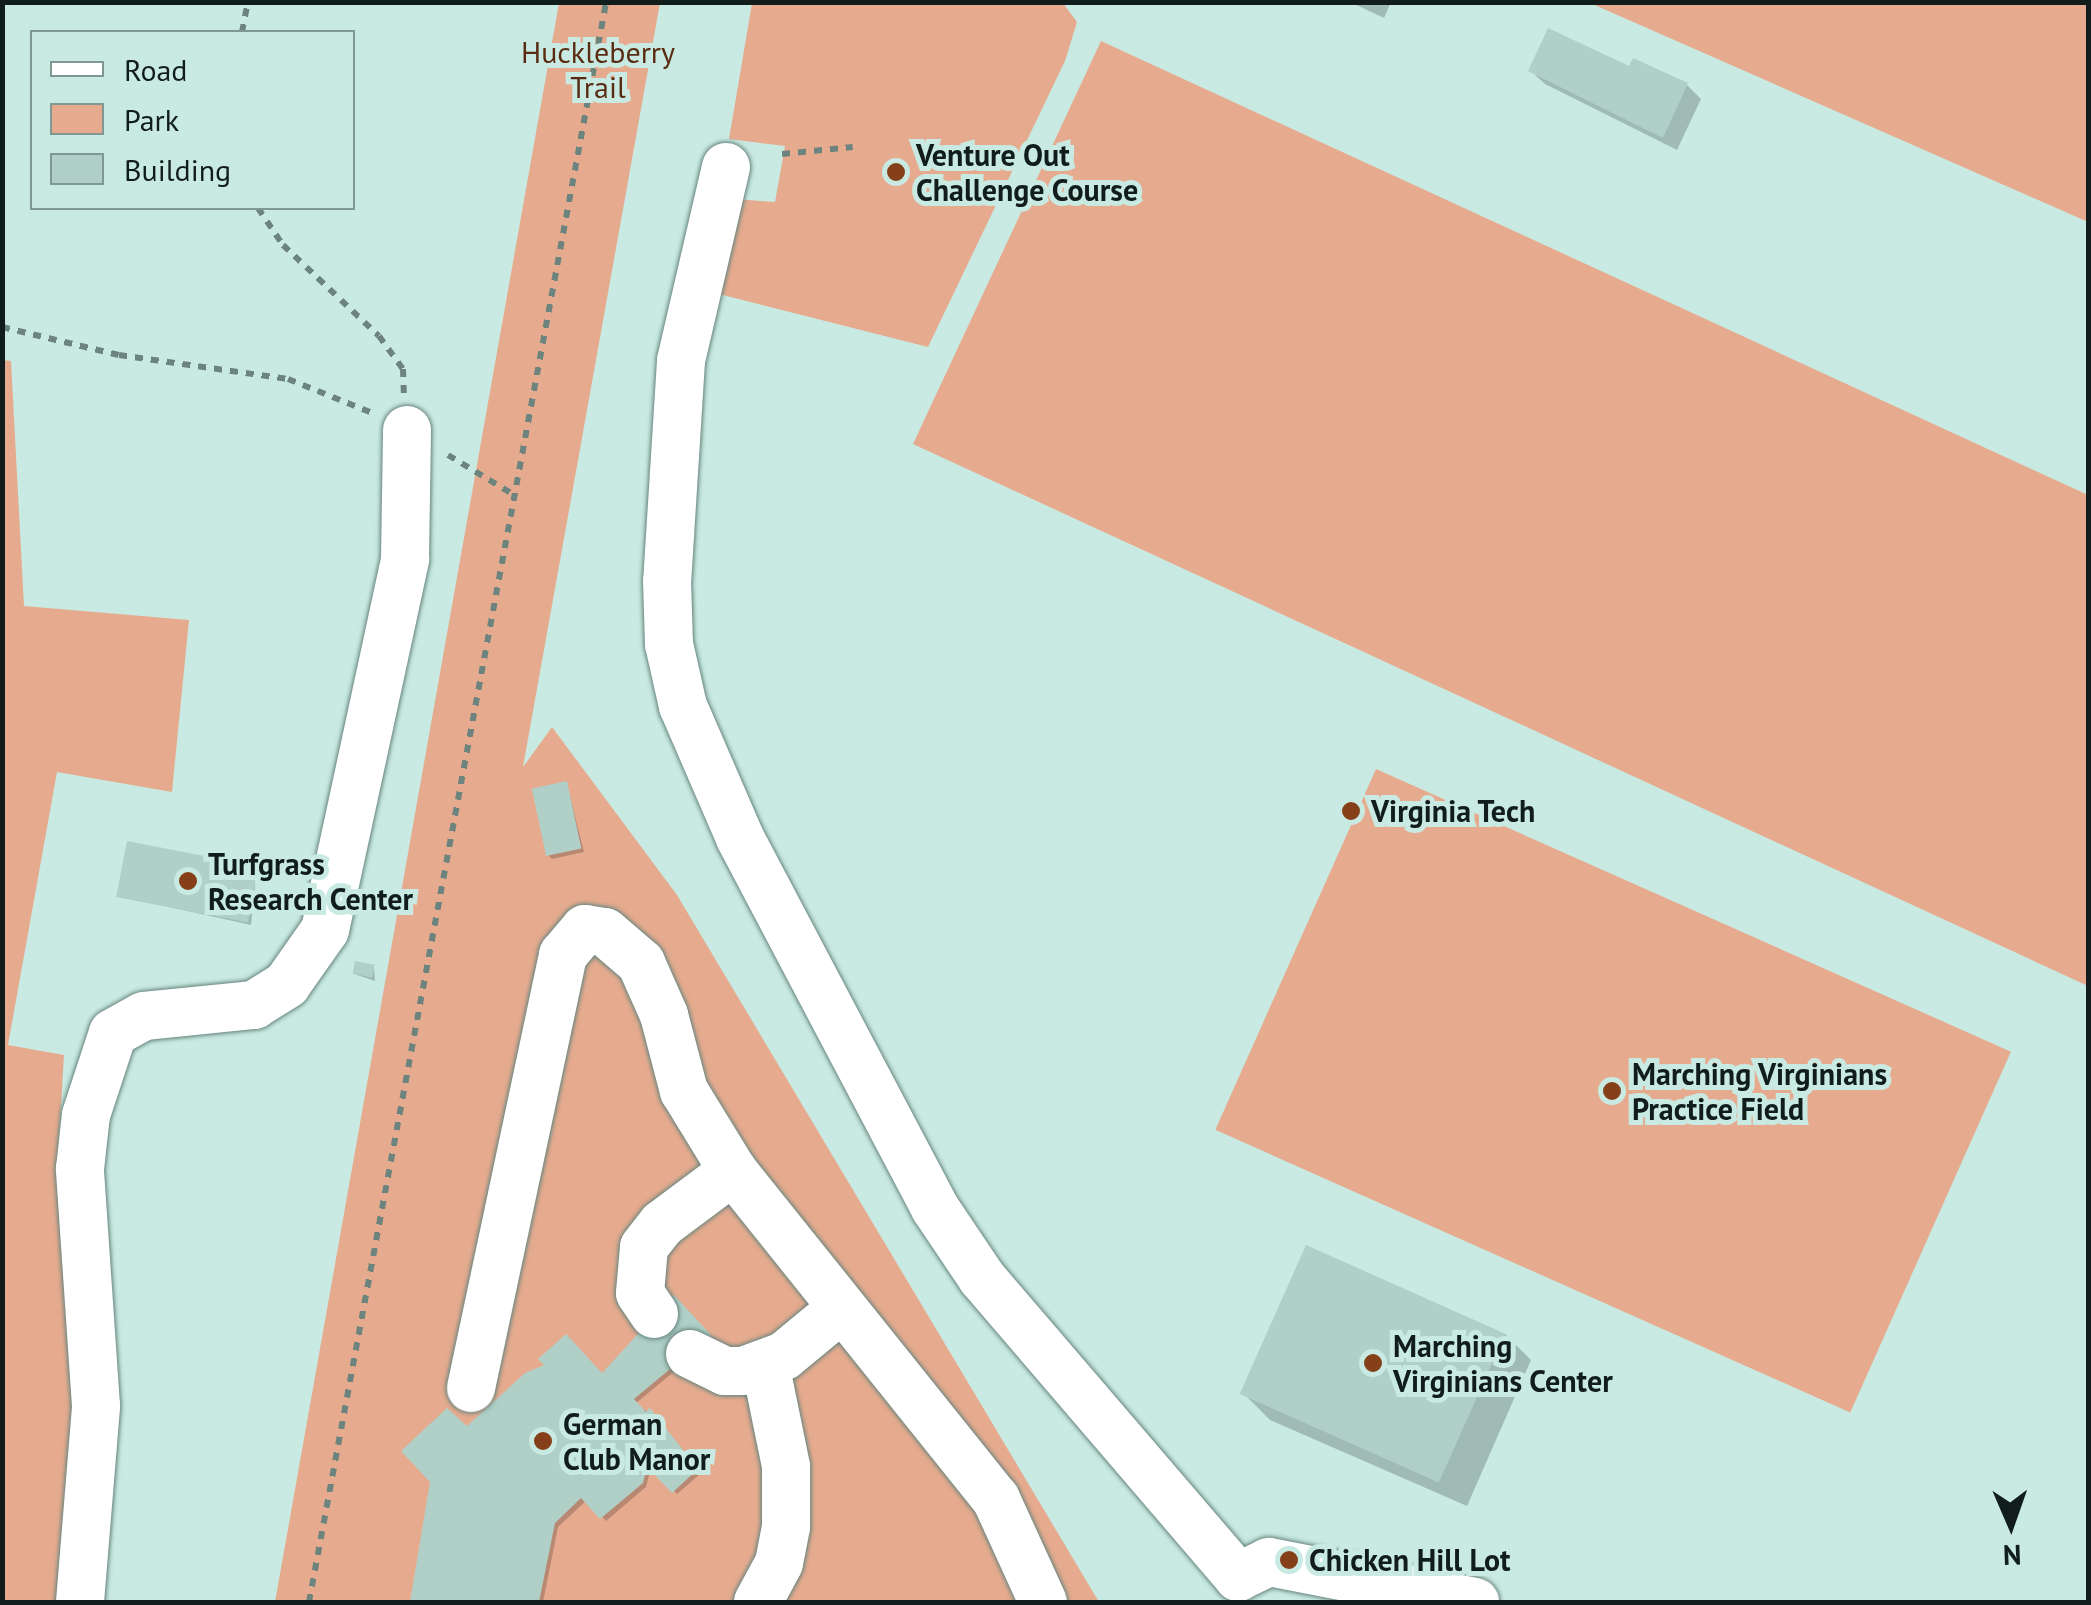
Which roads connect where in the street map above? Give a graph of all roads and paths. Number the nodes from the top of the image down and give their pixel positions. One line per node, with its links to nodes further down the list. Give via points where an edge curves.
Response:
1 (248, 2): 3 (path)
2 (606, 2): 10 (path)
3 (242, 30)
4 (853, 147): 5 (path)
5 (782, 154)
6 (726, 167): 21 (lane, via 682,362 669,644 683,706 749,856 935,1208 982,1278 1238,1576 1269,1562)
7 (259, 210): 9 (path, via 283,245 379,336 403,370)
8 (2, 328): 9 (path, via 119,355 288,379)
9 (407, 430): 10 (path); 17 (lane, via 405,559 326,930 287,984 254,1005 144,1016 113,1032 86,1116 80,1169 96,1406)
10 (516, 496): 18 (path)
11 (733, 1171): 12 (lane); 13 (lane, via 677,1211 644,1247 640,1292); 16 (lane, via 684,1091 664,1014 641,963 626,944 585,930 563,955)
12 (842, 1308): 15 (lane, via 784,1356); 20 (lane, via 996,1499)
13 (654, 1314)
14 (690, 1354): 15 (lane, via 725,1371)
15 (764, 1364): 19 (lane, via 786,1466 786,1527 779,1563)
16 (472, 1388)
17 (80, 1602)
18 (309, 1602)
19 (758, 1602)
20 (1043, 1602)
21 (1475, 1602)

